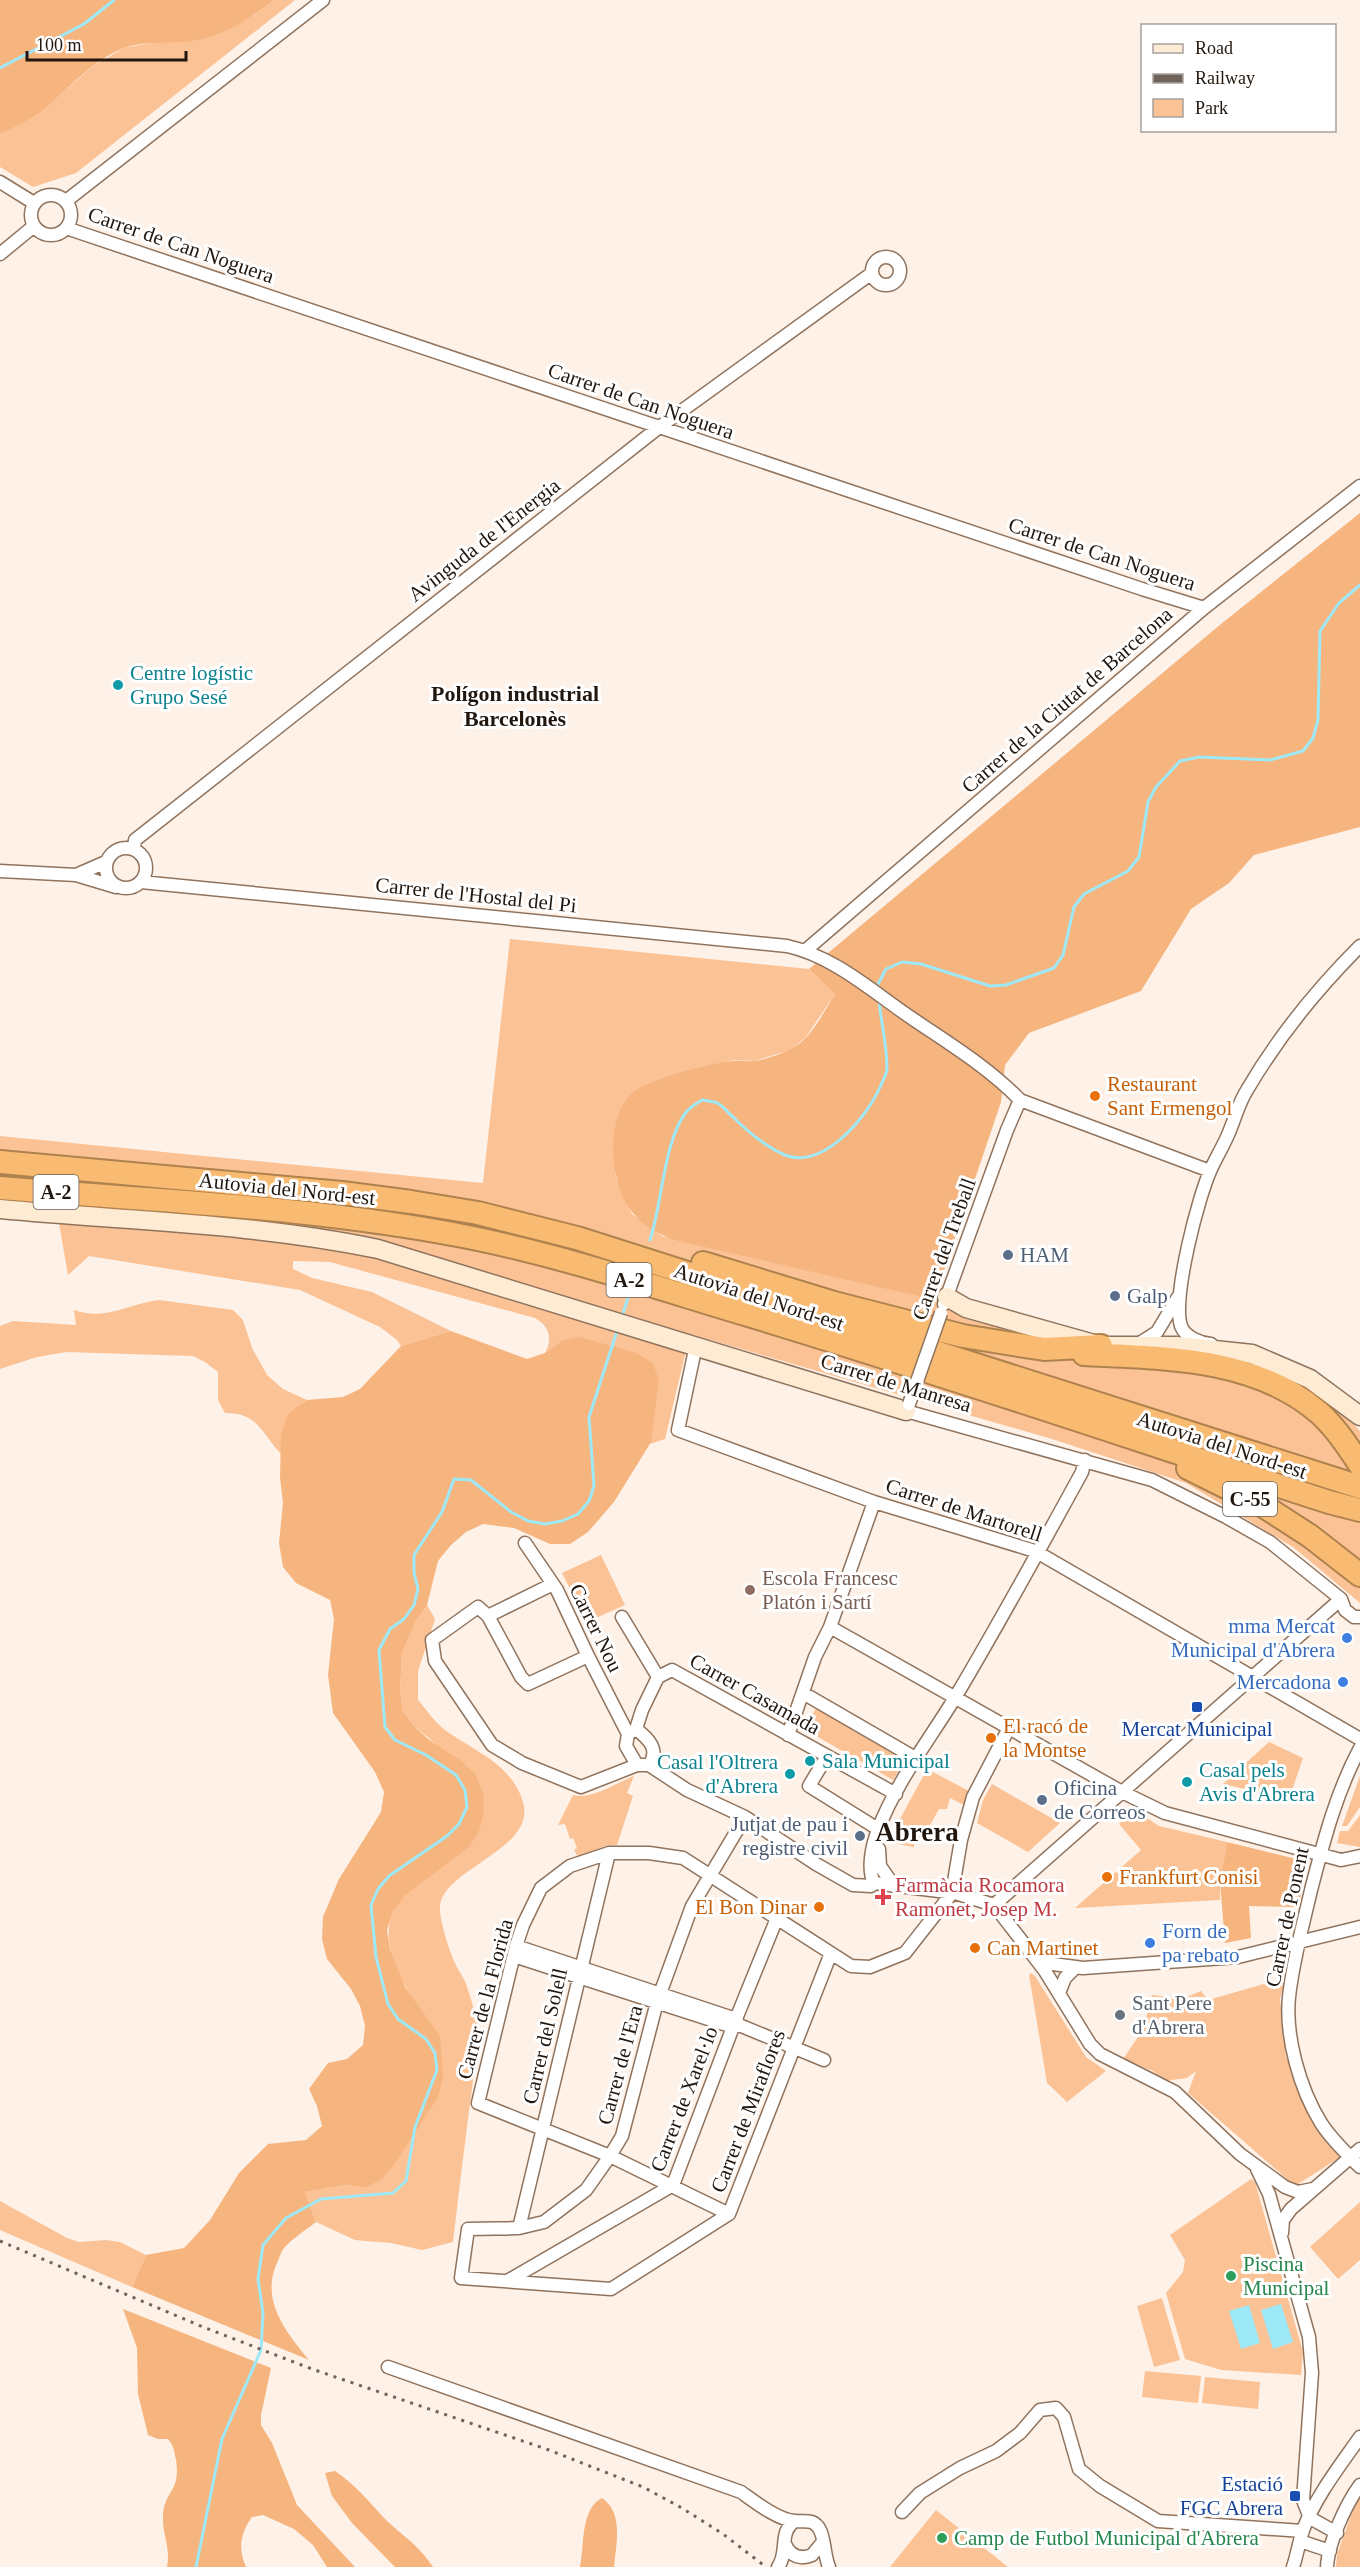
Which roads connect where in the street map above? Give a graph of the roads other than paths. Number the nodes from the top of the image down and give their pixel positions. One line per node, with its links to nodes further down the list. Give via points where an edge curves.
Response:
1 (323, 0): 3 (street)
2 (0, 182): 4 (street)
3 (66, 201): 4 (street, via 50,195); 6 (street, via 71,212)
4 (34, 203): 5 (street)
5 (34, 226): 6 (street, via 50,235); 7 (street)
6 (66, 228): 9 (street, Carrer de Can Noguera)
7 (0, 254)
8 (872, 273): 9 (street, Avinguda de l'Energia)
9 (658, 428): 11 (street, Carrer de Can Noguera); 12 (street, Avinguda de l'Energia, via 135,840)
10 (1360, 486): 11 (street, Carrer de la Ciutat de Barcelona)
11 (1204, 608): 19 (street, Carrer de la Ciutat de Barcelona)
12 (134, 849): 13 (street, via 114,851); 16 (street, via 146,864)
13 (106, 862): 15 (street); 17 (street, via 106,874)
14 (0, 871): 15 (street)
15 (76, 875): 17 (street)
16 (141, 882): 17 (street, via 130,888); 19 (street, Carrer de l'Hostal del Pi)
17 (117, 887)
18 (1360, 946): 22 (street, via 1285,1031 1245,1093)
19 (806, 950): 20 (street, via 998,1078)
20 (1020, 1100): 22 (street); 29 (street, Carrer del Treball)
21 (0, 1162): 27 (highway, Autovia del Nord-est / A-2, via 342,1193)
22 (1210, 1171): 28 (street, via 1190,1239)
23 (0, 1188): 25 (highway, Autovia del Nord-est / A-2)
24 (0, 1197): 25 (highway)
25 (111, 1197): 37 (highway, Autovia del Nord-est / A-2, via 256,1208 405,1227 544,1255 816,1336)
26 (0, 1209): 30 (street, Carrer de Manresa, via 242,1228 334,1240 398,1255)
27 (502, 1218): 33 (highway, via 582,1229 953,1334); 40 (highway, Autovia del Nord-est / A-2, via 577,1238)
28 (1179, 1296): 31 (street, via 1157,1332); 34 (street, via 1182,1328 1188,1336)
29 (944, 1305): 32 (street); 35 (street, Carrer del Treball, bridge)
30 (696, 1345): 35 (street, Carrer de Manresa); 41 (street, Carrer de Martorell, via 678,1430)
31 (1136, 1345): 32 (street); 34 (street)
32 (1101, 1346): 33 (highway)
33 (1044, 1349): 39 (highway, via 1193,1362 1254,1375 1318,1411)
34 (1252, 1354): 36 (street, via 1310,1379)
35 (907, 1408): 38 (street, Carrer de Manresa)
36 (1360, 1416)
37 (1131, 1438): 42 (highway, Autovia del Nord-est / A-2); 45 (highway, C-55, via 1262,1505)
38 (1085, 1460): 44 (street); 47 (street, Carrer de Manresa, via 1152,1480 1226,1517 1270,1542)
39 (1357, 1460)
40 (1360, 1487)
41 (874, 1502): 44 (street, Carrer de Martorell); 51 (street)
42 (1360, 1510)
43 (525, 1543): 46 (street, Carrer Nou)
44 (1039, 1554): 56 (street, Carrer de Martorell); 58 (street)
45 (1360, 1575)
46 (553, 1584): 48 (street); 53 (street, Carrer Nou)
47 (1341, 1599): 50 (street, via 1345,1610); 56 (street)
48 (488, 1616): 53 (street, via 520,1677 528,1684); 66 (street, via 478,1607 432,1640 435,1661 492,1745 522,1763 581,1787)
49 (622, 1617): 52 (street)
50 (1360, 1617)
51 (830, 1627): 57 (street); 58 (street)
52 (643, 1651): 54 (street); 55 (street)
53 (588, 1656): 60 (street, Carrer Nou)
54 (672, 1670): 55 (street, Carrer Casamada); 61 (street, Carrer Casamada)
55 (658, 1677): 60 (street)
56 (1252, 1677): 62 (street, Carrer de Martorell); 67 (street)
57 (803, 1693): 61 (street); 65 (street)
58 (955, 1698): 59 (street); 65 (street)
59 (1009, 1728): 67 (street); 79 (street, via 973,1797)
60 (632, 1732): 66 (street, via 626,1746); 66 (street, via 648,1738 654,1749 654,1759)
61 (788, 1735): 64 (street, Carrer Casamada)
62 (1360, 1739)
63 (1360, 1748): 73 (street, Carrer de Ponent, via 1344,1779)
64 (827, 1756): 68 (street, Carrer Casamada); 71 (street, via 809,1786)
65 (917, 1759): 68 (street)
66 (643, 1765): 70 (street)
67 (1122, 1792): 73 (street, via 1165,1814); 80 (street)
68 (896, 1794): 69 (street)
69 (886, 1813): 71 (street); 75 (street)
70 (745, 1817): 76 (street, Carrer de l'Era); 77 (street, via 852,1886)
71 (878, 1828): 77 (street, via 870,1868)
72 (609, 1853): 76 (street, Carrer de la Florida, via 683,1858); 85 (street, Carrer de la Florida, via 570,1866 541,1888); 88 (street, Carrer del Solell)
73 (1320, 1854): 74 (street, via 1341,1860); 83 (street, Carrer de Ponent)
74 (1360, 1856)
75 (880, 1866): 77 (street); 78 (street)
76 (710, 1875): 81 (street, Carrer de la Florida); 90 (street, Carrer de l'Era, via 692,1906)
77 (874, 1883): 78 (street)
78 (894, 1886): 79 (street)
79 (952, 1893): 80 (street); 86 (street, Carrer de la Florida, via 905,1953 870,1967 851,1966)
80 (994, 1905): 84 (street)
81 (777, 1918): 86 (street, Carrer de la Florida); 91 (street, Carrer de Xarel·lo)
82 (1360, 1927): 83 (street)
83 (1299, 1942): 87 (street, via 1238,1957); 97 (street, Carrer de Ponent, via 1289,1999 1293,2052 1303,2085 1322,2123)
84 (1027, 1947): 87 (street, via 1053,1964); 89 (street)
85 (515, 1951): 88 (street); 94 (street, Carrer de la Florida, via 478,2103)
86 (831, 1953): 92 (street, Carrer de Miraflores)
87 (1076, 1967): 89 (street)
88 (581, 1972): 90 (street); 94 (street, Carrer del Solell)
89 (1059, 1992): 98 (street, via 1100,2054 1175,2092)
90 (658, 1998): 91 (street); 96 (street, Carrer de l'Era, via 622,2136)
91 (736, 2023): 92 (street); 100 (street, Carrer de Xarel·lo)
92 (794, 2047): 93 (street); 104 (street, Carrer de Miraflores)
93 (825, 2060)
94 (544, 2128): 96 (street); 105 (street, Carrer del Solell)
95 (1360, 2149): 97 (street)
96 (610, 2156): 100 (street); 105 (street, Carrer de l'Era, via 586,2190 544,2222)
97 (1350, 2157): 99 (street, Carrer de Ponent); 101 (street)
98 (1255, 2166): 102 (street); 103 (street)
99 (1360, 2167)
100 (673, 2185): 104 (street); 108 (street, Carrer de Xarel·lo)
101 (1313, 2189): 102 (street); 106 (street, via 1286,2214)
102 (1298, 2192): 103 (street)
103 (1271, 2202): 106 (street)
104 (729, 2214): 108 (street, Carrer de Miraflores, via 611,2289)
105 (519, 2228): 107 (street, Carrer de l'Era, via 468,2229)
106 (1282, 2242): 111 (street, via 1309,2337 1312,2373)
107 (461, 2278): 108 (street, Carrer de Miraflores)
108 (509, 2280)
109 (388, 2367): 114 (street, via 741,2492)
110 (1360, 2438): 112 (street)
111 (1304, 2483): 112 (street); 116 (street, via 1303,2500)
112 (1327, 2485): 116 (street)
113 (1360, 2485): 118 (street)
114 (768, 2511): 117 (street); 120 (street)
115 (902, 2512): 119 (street, via 920,2493 996,2451 1020,2433 1040,2410 1056,2408 1064,2416 1079,2469 1158,2521)
116 (1310, 2518): 118 (street); 119 (street)
117 (795, 2521): 120 (street); 121 (street, via 807,2520 817,2526)
118 (1336, 2533): 122 (street)
119 (1302, 2536): 122 (street); 126 (street)
120 (785, 2538): 123 (street, via 791,2553); 124 (street)
121 (822, 2542): 123 (street, via 816,2552); 125 (street)
122 (1330, 2551): 127 (street)
123 (802, 2557): 124 (street); 125 (street)
124 (780, 2564)
125 (828, 2566)
126 (1293, 2567)
127 (1327, 2567)

